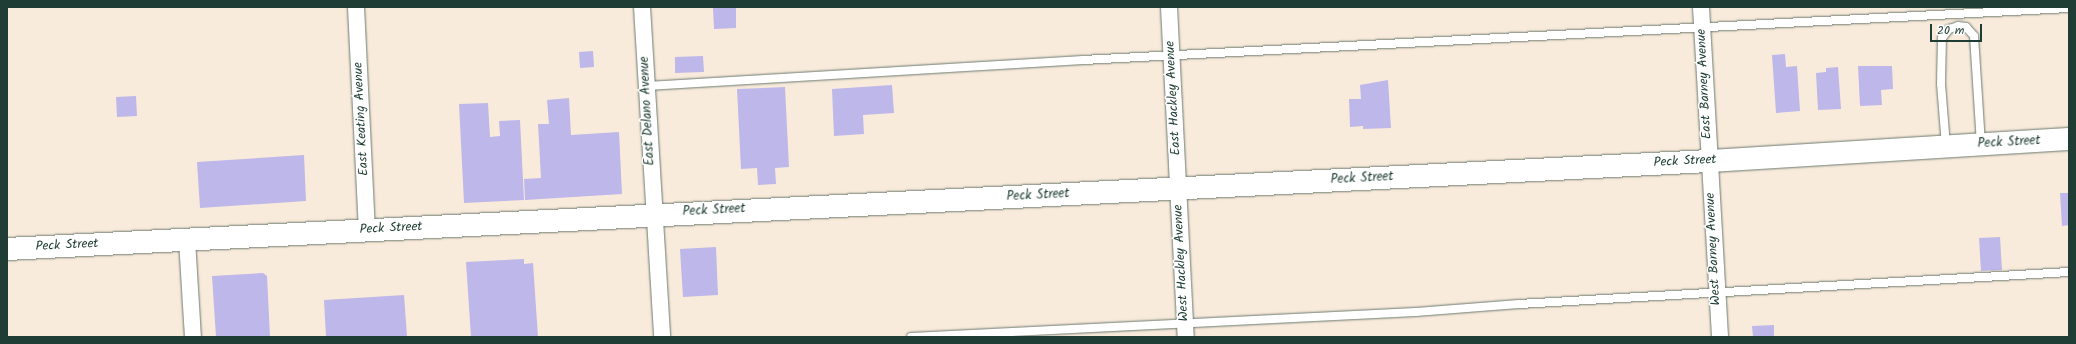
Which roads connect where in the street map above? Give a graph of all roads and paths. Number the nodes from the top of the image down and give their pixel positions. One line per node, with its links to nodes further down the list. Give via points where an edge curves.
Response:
1 (356, 7): 15 (street, East Keating Avenue)
2 (642, 7): 8 (street, East Delano Avenue)
3 (1169, 7): 7 (street, East Hackley Avenue)
4 (1701, 7): 6 (street, East Barney Avenue)
5 (2069, 8): 6 (lane)
6 (1702, 28): 7 (lane); 12 (street, East Barney Avenue)
7 (1172, 56): 8 (lane); 13 (street, East Hackley Avenue)
8 (647, 86): 14 (street, East Delano Avenue)
9 (2069, 139): 10 (street, Peck Street)
10 (1981, 145): 11 (street, Peck Street); 11 (lane, via 1974,36 1966,27 1958,26 1949,29 1942,38 1940,51)
11 (1946, 147): 12 (street, Peck Street)
12 (1709, 161): 13 (street, Peck Street); 19 (street, West Barney Avenue)
13 (1179, 189): 14 (street, Peck Street); 20 (street, West Hackley Avenue)
14 (654, 214): 15 (street, Peck Street); 22 (street, East Delano Avenue)
15 (367, 231): 16 (street, Peck Street)
16 (187, 240): 17 (street, Peck Street); 21 (street)
17 (7, 249)
18 (2069, 272): 19 (lane)
19 (1717, 294): 20 (lane, via 1630,297); 24 (street, West Barney Avenue)
20 (1186, 329): 23 (lane)
21 (193, 337)
22 (662, 337)
23 (911, 337)
24 (1720, 337)

